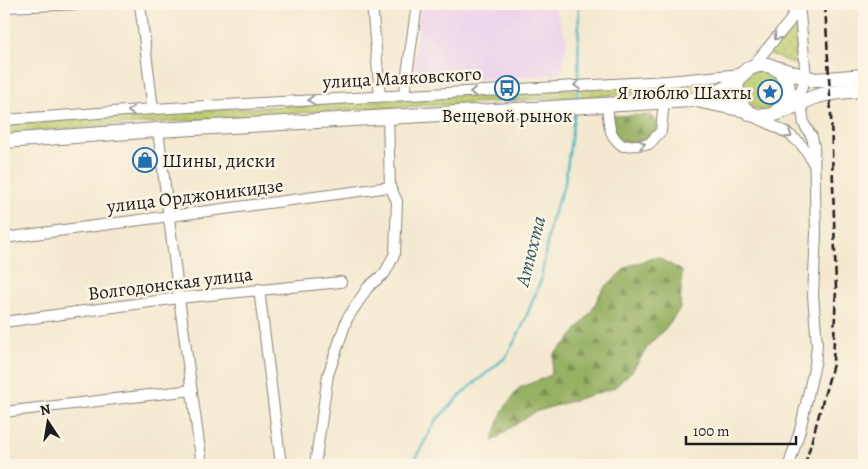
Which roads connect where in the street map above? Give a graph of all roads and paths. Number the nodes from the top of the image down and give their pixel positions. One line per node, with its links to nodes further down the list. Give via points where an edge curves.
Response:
1 (83, 4): 6 (street)
2 (140, 4): 18 (street)
3 (372, 4): 13 (street)
4 (417, 4): 12 (street)
5 (799, 4): 8 (street, one-way to 8, via 790,21); 10 (street)
6 (4, 8)
7 (771, 66): 8 (main road, via 761,65); 10 (main road); 19 (main road, via 786,79 788,89 787,100)
8 (746, 71): 12 (street, улица Маяковского, one-way to 12, via 716,78); 14 (main road, улица Маяковского, via 726,90); 20 (main road, via 736,92 739,103)
9 (864, 76): 10 (main road, via 827,80)
10 (806, 77): 19 (street, via 793,99)
11 (864, 90): 16 (main road, via 828,94)
12 (404, 95): 13 (street, улица Маяковского)
13 (380, 96): 18 (street, улица Маяковского, one-way to 18)
14 (691, 100): 15 (main road, улица Маяковского); 20 (main road, улица Маяковского, via 725,105)
15 (664, 101): 17 (main road, улица Маяковского); 17 (street, one-way to 15, via 614,139 623,146 649,144 660,131)
16 (802, 103): 19 (main road); 25 (street, via 804,124 814,146)
17 (603, 105): 21 (main road, улица Маяковского)
18 (153, 110): 22 (street, улица Маяковского, one-way to 22)
19 (778, 111): 20 (main road, via 764,117)
20 (749, 113): 25 (street, one-way to 25, via 792,135 802,144)
21 (388, 117): 23 (main road, улица Маяковского); 26 (street)
22 (4, 120)
23 (158, 130): 24 (main road, улица Маяковского); 27 (street)
24 (4, 141)
25 (814, 166): 38 (street, via 816,232 813,295 817,345 800,430)
26 (390, 187): 27 (street, улица Орджоникидзе); 37 (street, via 397,201 395,253 385,273 368,287 347,319 328,375)
27 (168, 216): 28 (street, улица Орджоникидзе); 31 (street)
28 (4, 238)
29 (341, 282): 30 (street, Волгодонская улица)
30 (259, 289): 31 (street, Волгодонская улица); 36 (street)
31 (179, 298): 32 (street, Волгодонская улица); 33 (street)
32 (4, 322)
33 (192, 390): 34 (street); 35 (street)
34 (4, 412)
35 (202, 465)
36 (281, 465)
37 (315, 465)
38 (789, 465)

